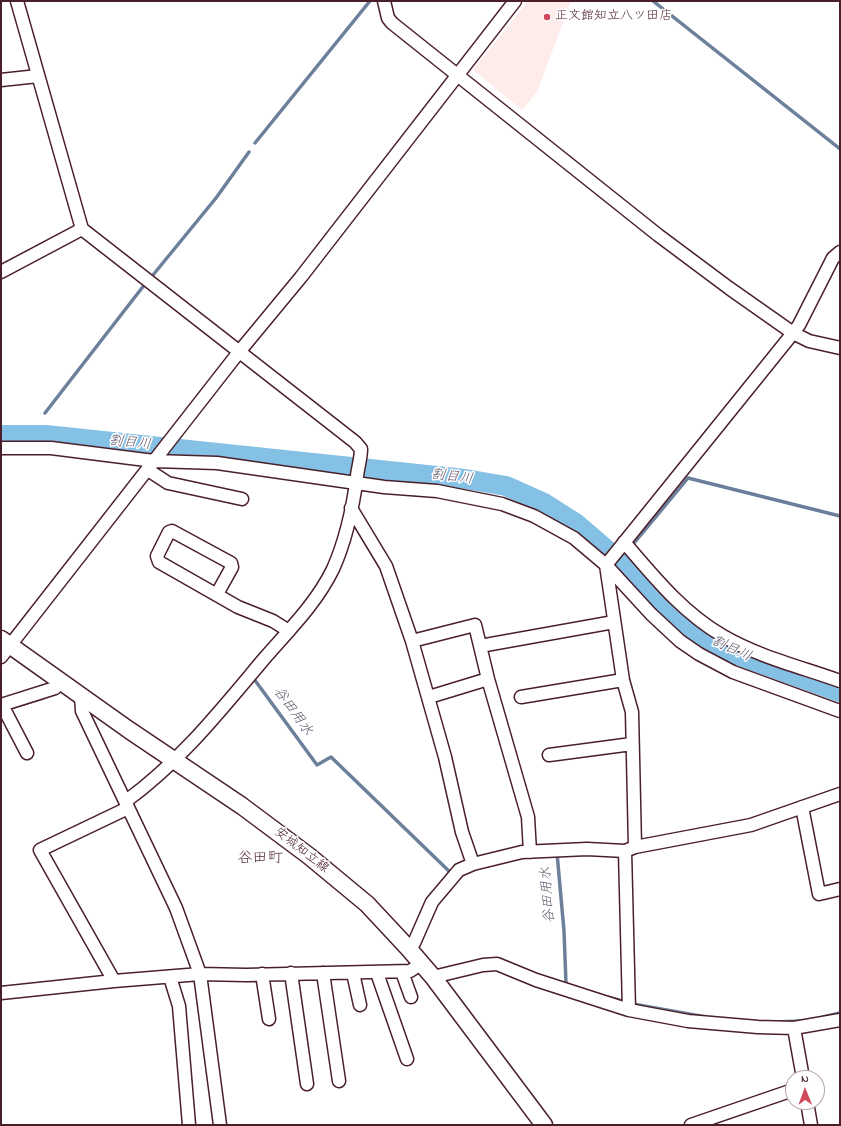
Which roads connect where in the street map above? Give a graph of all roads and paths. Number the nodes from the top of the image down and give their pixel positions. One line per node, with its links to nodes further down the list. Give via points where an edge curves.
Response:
1 (17, 1): 5 (street)
2 (384, 1): 4 (street, via 388,18 392,23)
3 (515, 1): 4 (street)
4 (457, 75): 10 (street, via 658,235); 12 (street, via 301,277)
5 (38, 76): 6 (street); 7 (street)
6 (1, 80)
7 (82, 229): 9 (street); 12 (street)
8 (840, 252): 10 (street, via 833,258)
9 (1, 272)
10 (793, 333): 11 (street, via 809,341); 18 (street)
11 (840, 348)
12 (239, 352): 14 (street); 15 (street, via 355,442 361,449)
13 (1, 448): 14 (street, via 51,448)
14 (151, 465): 15 (street, via 217,463); 16 (street, via 168,484); 25 (street)
15 (357, 480): 17 (street); 19 (street, via 463,496 518,509 574,538)
16 (242, 499)
17 (351, 508): 22 (street, via 347,529 332,570 314,602); 23 (street, via 386,566)
18 (624, 542): 19 (street); 28 (street, via 685,609 724,637 765,656)
19 (606, 565): 21 (street); 34 (street, via 650,614 699,654 733,672)
20 (217, 594): 20 (street, via 159,562 157,556 169,532 172,531 231,563 232,567); 22 (street)
21 (614, 622): 24 (street); 27 (street)
22 (289, 631): 38 (street)
23 (412, 641): 24 (street, via 475,625); 31 (street)
24 (480, 646): 26 (street)
25 (4, 647): 29 (main road, 安城知立線)
26 (488, 678): 31 (street); 43 (street, via 528,817)
27 (623, 680): 32 (street); 35 (street, via 632,712)
28 (840, 681)
29 (61, 682): 30 (main road, 安城知立線); 33 (street, via 55,688)
30 (81, 696): 38 (main road, 安城知立線); 40 (street, via 82,711)
31 (429, 697): 44 (street, via 462,832)
32 (521, 697)
33 (3, 708): 36 (street)
34 (840, 711)
35 (632, 744): 37 (street); 42 (street)
36 (27, 753)
37 (548, 755)
38 (174, 760): 40 (street); 46 (main road, 安城知立線, via 309,856 367,904)
39 (840, 794): 41 (street)
40 (127, 804): 52 (street, via 176,908); 57 (street, via 40,850)
41 (802, 807): 42 (street, via 751,825); 45 (street, via 819,894)
42 (630, 849): 43 (street); 61 (street)
43 (530, 852): 44 (street)
44 (473, 864): 46 (street, via 459,870 432,902)
45 (840, 889)
46 (409, 949): 47 (main road, 安城知立線)
47 (421, 964): 49 (street, via 410,971); 56 (main road, 安城知立線)
48 (377, 972): 49 (street); 51 (street); 65 (street)
49 (402, 972): 59 (street)
50 (291, 973): 53 (street); 54 (street); 68 (street)
51 (353, 973): 54 (street); 60 (street)
52 (200, 974): 53 (street); 55 (street); 72 (street)
53 (262, 974): 62 (street)
54 (323, 974): 67 (street)
55 (170, 977): 57 (street); 71 (street, via 179,1006)
56 (433, 977): 61 (street, via 483,964 497,964 536,980); 73 (main road, 安城知立線)
57 (114, 981): 58 (street)
58 (1, 994)
59 (411, 997)
60 (360, 1005)
61 (629, 1010): 64 (street, via 688,1021 758,1028)
62 (269, 1019)
63 (840, 1020): 64 (street)
64 (794, 1028): 66 (street)
65 (407, 1059)
66 (802, 1070)
67 (339, 1081)
68 (307, 1084)
69 (785, 1093): 74 (street)
70 (808, 1110): 75 (street)
71 (189, 1125)
72 (220, 1125)
73 (544, 1125)
74 (691, 1125)
75 (811, 1125)

